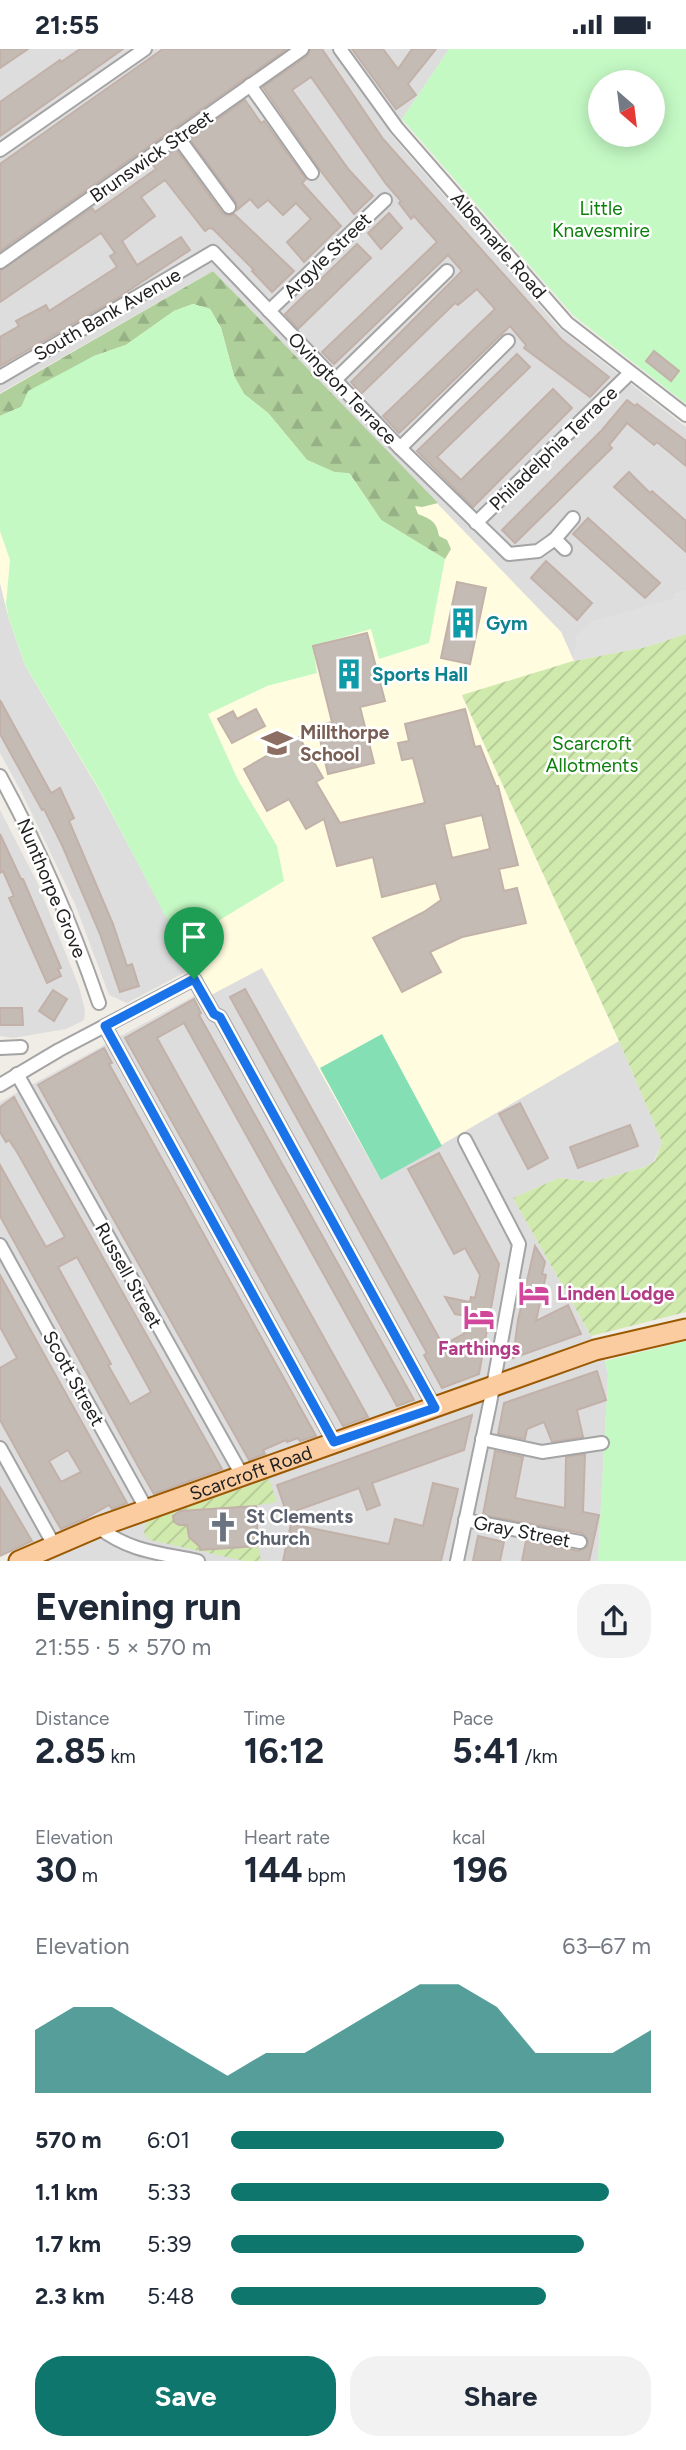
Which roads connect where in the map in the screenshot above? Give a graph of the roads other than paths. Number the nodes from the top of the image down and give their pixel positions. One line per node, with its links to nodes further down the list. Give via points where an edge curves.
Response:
1 (145, 49): 6 (street)
2 (302, 49): 4 (street, Brunswick Street)
3 (340, 49): 15 (street, Albemarle Road, via 397,128 567,323)
4 (250, 85): 5 (street, Brunswick Street); 7 (street)
5 (177, 137): 9 (street); 11 (street, Brunswick Street)
6 (0, 150)
7 (312, 173)
8 (385, 200): 13 (street, Argyle Street)
9 (229, 207)
10 (214, 252): 13 (street, Ovington Terrace); 16 (street, South Bank Avenue)
11 (0, 262)
12 (447, 271): 17 (street)
13 (269, 311): 17 (street, Ovington Terrace)
14 (508, 341): 19 (street)
15 (630, 373): 18 (street, Albemarle Road); 21 (street, Philadelphia Terrace)
16 (0, 377)
17 (335, 380): 19 (street, Ovington Terrace)
18 (686, 415)
19 (400, 448): 21 (street, Ovington Terrace)
20 (573, 518): 22 (street)
21 (476, 523): 22 (street, Ovington Terrace, via 509,554 538,551)
22 (555, 539): 23 (street)
23 (565, 549)
24 (0, 776): 25 (street, Nunthorpe Grove, via 70,920)
25 (99, 1003)
26 (105, 1026): 29 (street); 35 (street, via 194,979 220,1017); 37 (street)
27 (21, 1047): 28 (street)
28 (0, 1048)
29 (17, 1074): 30 (street); 40 (street, Russell Street)
30 (0, 1086)
31 (465, 1140): 34 (street, via 519,1244)
32 (0, 1245): 41 (street, Scott Street)
33 (686, 1329): 34 (main road, Scarcroft Road, via 595,1350)
34 (491, 1387): 35 (main road, Scarcroft Road); 36 (street)
35 (435, 1408): 37 (main road, Scarcroft Road)
36 (482, 1439): 38 (street, via 542,1452); 42 (street)
37 (334, 1442): 40 (main road, Scarcroft Road)
38 (602, 1443)
39 (0, 1448): 45 (street)
40 (242, 1475): 41 (main road, Scarcroft Road)
41 (147, 1510): 43 (main road, Scarcroft Road)
42 (465, 1520): 44 (street, Gray Street); 48 (street)
43 (98, 1527): 45 (main road, Scarcroft Road); 47 (street, via 130,1547)
44 (580, 1542)
45 (54, 1545): 46 (main road, Scarcroft Road)
46 (19, 1561)
47 (198, 1561)
48 (457, 1561)

